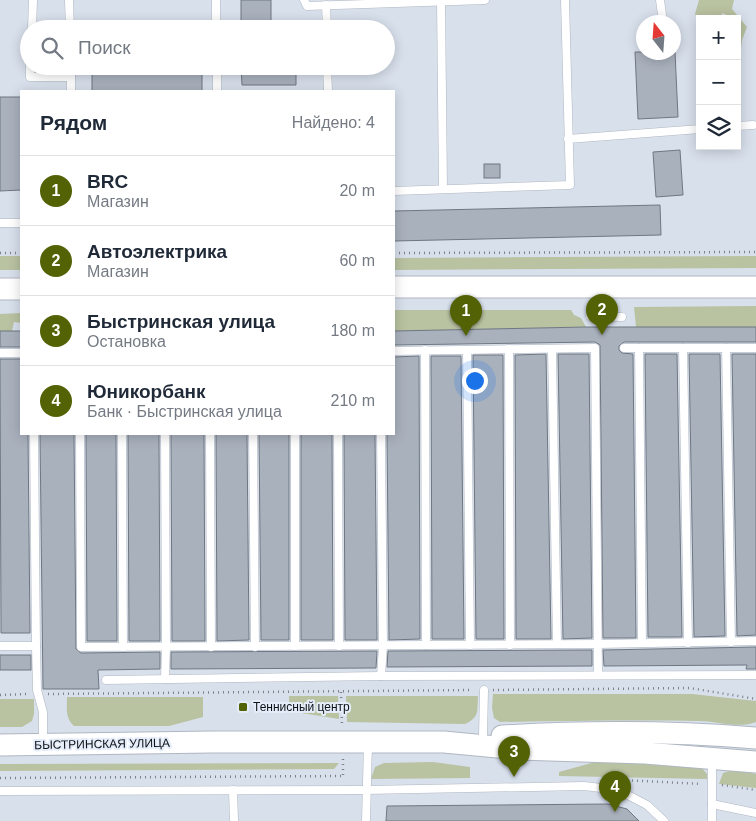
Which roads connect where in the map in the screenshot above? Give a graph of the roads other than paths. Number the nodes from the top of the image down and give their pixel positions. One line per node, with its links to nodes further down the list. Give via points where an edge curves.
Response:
1 (33, 0): 12 (lane)
2 (69, 0): 13 (lane)
3 (216, 0): 14 (lane)
4 (304, 0): 10 (lane, via 307,6)
5 (469, 0): 6 (lane); 9 (lane)
6 (486, 0)
7 (565, 0): 26 (lane)
8 (660, 0): 11 (lane)
9 (441, 1): 10 (lane); 27 (lane)
10 (326, 5): 15 (lane)
11 (662, 15)
12 (32, 20)
13 (70, 20)
14 (216, 20)
15 (327, 20)
16 (30, 75): 19 (lane)
17 (217, 75): 21 (lane)
18 (327, 75): 22 (lane)
19 (71, 77): 20 (lane)
20 (71, 90)
21 (217, 90)
22 (328, 90)
23 (753, 125): 24 (lane)
24 (741, 126)
25 (696, 129): 26 (lane)
26 (568, 139): 27 (lane, via 570,185)
27 (443, 189): 28 (lane)
28 (395, 190)
29 (0, 223): 30 (lane)
30 (20, 223)
31 (395, 287): 32 (main road)
32 (602, 287): 33 (main road); 37 (lane)
33 (756, 287)
34 (0, 289): 35 (main road)
35 (20, 289)
36 (590, 316): 37 (lane)
37 (602, 316): 38 (lane)
38 (622, 317)
39 (552, 348): 45 (lane); 63 (lane); 64 (lane, via 596,348)
40 (624, 348): 41 (lane)
41 (639, 348): 42 (lane); 65 (lane)
42 (683, 348): 43 (lane); 62 (lane)
43 (726, 348): 44 (lane); 61 (lane)
44 (756, 348)
45 (509, 349): 47 (lane); 68 (lane)
46 (425, 350): 47 (lane); 48 (lane); 66 (lane)
47 (467, 350): 67 (lane)
48 (395, 351)
49 (0, 353): 50 (lane)
50 (20, 353)
51 (34, 435): 70 (lane)
52 (80, 435): 74 (lane, via 81,647)
53 (122, 435): 74 (lane)
54 (165, 435): 75 (lane)
55 (210, 435): 76 (lane)
56 (253, 435): 77 (lane)
57 (295, 435): 71 (lane)
58 (338, 435): 72 (lane)
59 (381, 435): 73 (lane)
60 (756, 641): 61 (lane)
61 (731, 642): 62 (lane)
62 (688, 643): 65 (lane)
63 (557, 644): 64 (lane); 68 (lane)
64 (598, 644): 65 (lane); 79 (lane)
65 (642, 644)
66 (426, 645): 67 (lane); 73 (lane)
67 (470, 645): 68 (lane)
68 (510, 645)
69 (0, 646): 70 (lane)
70 (36, 646): 88 (lane)
71 (295, 646): 72 (lane); 77 (lane)
72 (339, 646): 73 (lane)
73 (383, 646): 80 (lane)
74 (124, 647): 75 (lane)
75 (166, 647): 76 (lane); 81 (lane)
76 (211, 647): 77 (lane)
77 (255, 647)
78 (756, 674): 79 (lane)
79 (598, 675): 80 (lane)
80 (381, 676): 81 (lane)
81 (165, 679): 82 (lane)
82 (106, 680)
83 (484, 690): 84 (lane)
84 (483, 737): 85 (main road, БЫСТРИНСКАЯ УЛИЦА, via 580,732); 87 (main road, БЫСТРИНСКАЯ УЛИЦА)
85 (756, 738)
86 (368, 742): 87 (main road, БЫСТРИНСКАЯ УЛИЦА); 88 (main road, БЫСТРИНСКАЯ УЛИЦА); 93 (lane)
87 (444, 742): 90 (main road, БЫСТРИНСКАЯ УЛИЦА)
88 (43, 744): 89 (main road, БЫСТРИНСКАЯ УЛИЦА)
89 (0, 745)
90 (712, 757): 91 (main road, БЫСТРИНСКАЯ УЛИЦА); 95 (lane)
91 (756, 762)
92 (233, 790): 93 (lane); 94 (lane); 97 (lane)
93 (366, 790): 98 (lane); 99 (lane, via 592,787 618,790 647,805)
94 (0, 791)
95 (712, 804): 96 (lane); 100 (lane)
96 (756, 813)
97 (234, 821)
98 (366, 821)
99 (664, 821)
100 (712, 821)

